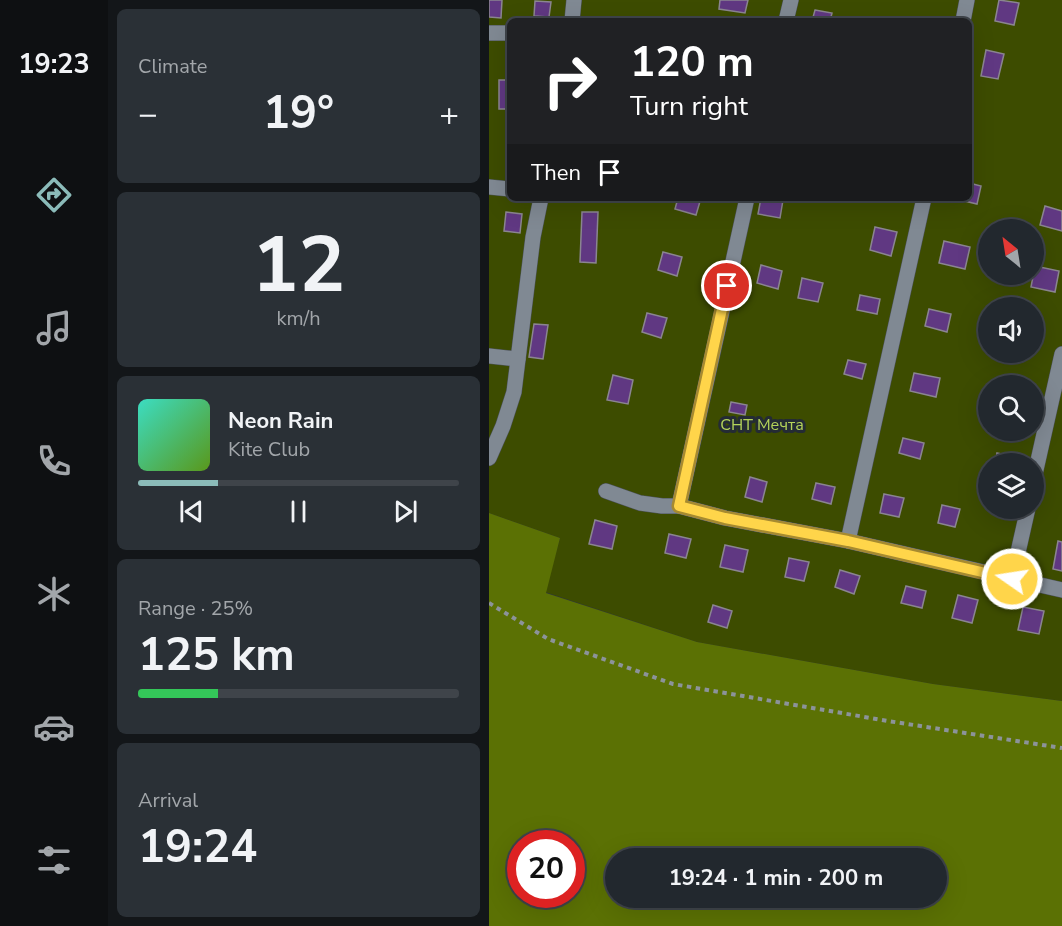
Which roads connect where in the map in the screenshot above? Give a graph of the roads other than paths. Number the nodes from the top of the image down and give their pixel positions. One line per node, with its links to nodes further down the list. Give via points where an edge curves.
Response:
1 (574, 0): 4 (lane)
2 (791, 0): 5 (lane)
3 (967, 0): 6 (lane)
4 (572, 18)
5 (787, 18)
6 (964, 18)
7 (489, 33): 8 (lane)
8 (507, 33)
9 (489, 187): 10 (lane)
10 (507, 189)
11 (540, 201): 16 (lane)
12 (746, 201): 20 (lane)
13 (923, 201): 22 (lane)
14 (1062, 354): 17 (lane)
15 (489, 356): 16 (lane)
16 (518, 359): 18 (lane, via 514,392)
17 (1040, 453)
18 (489, 458)
19 (606, 491): 20 (lane, via 640,503)
20 (679, 506): 22 (lane)
21 (1026, 519): 23 (lane)
22 (848, 541): 23 (lane)
23 (1012, 579): 24 (lane)
24 (1062, 590)

